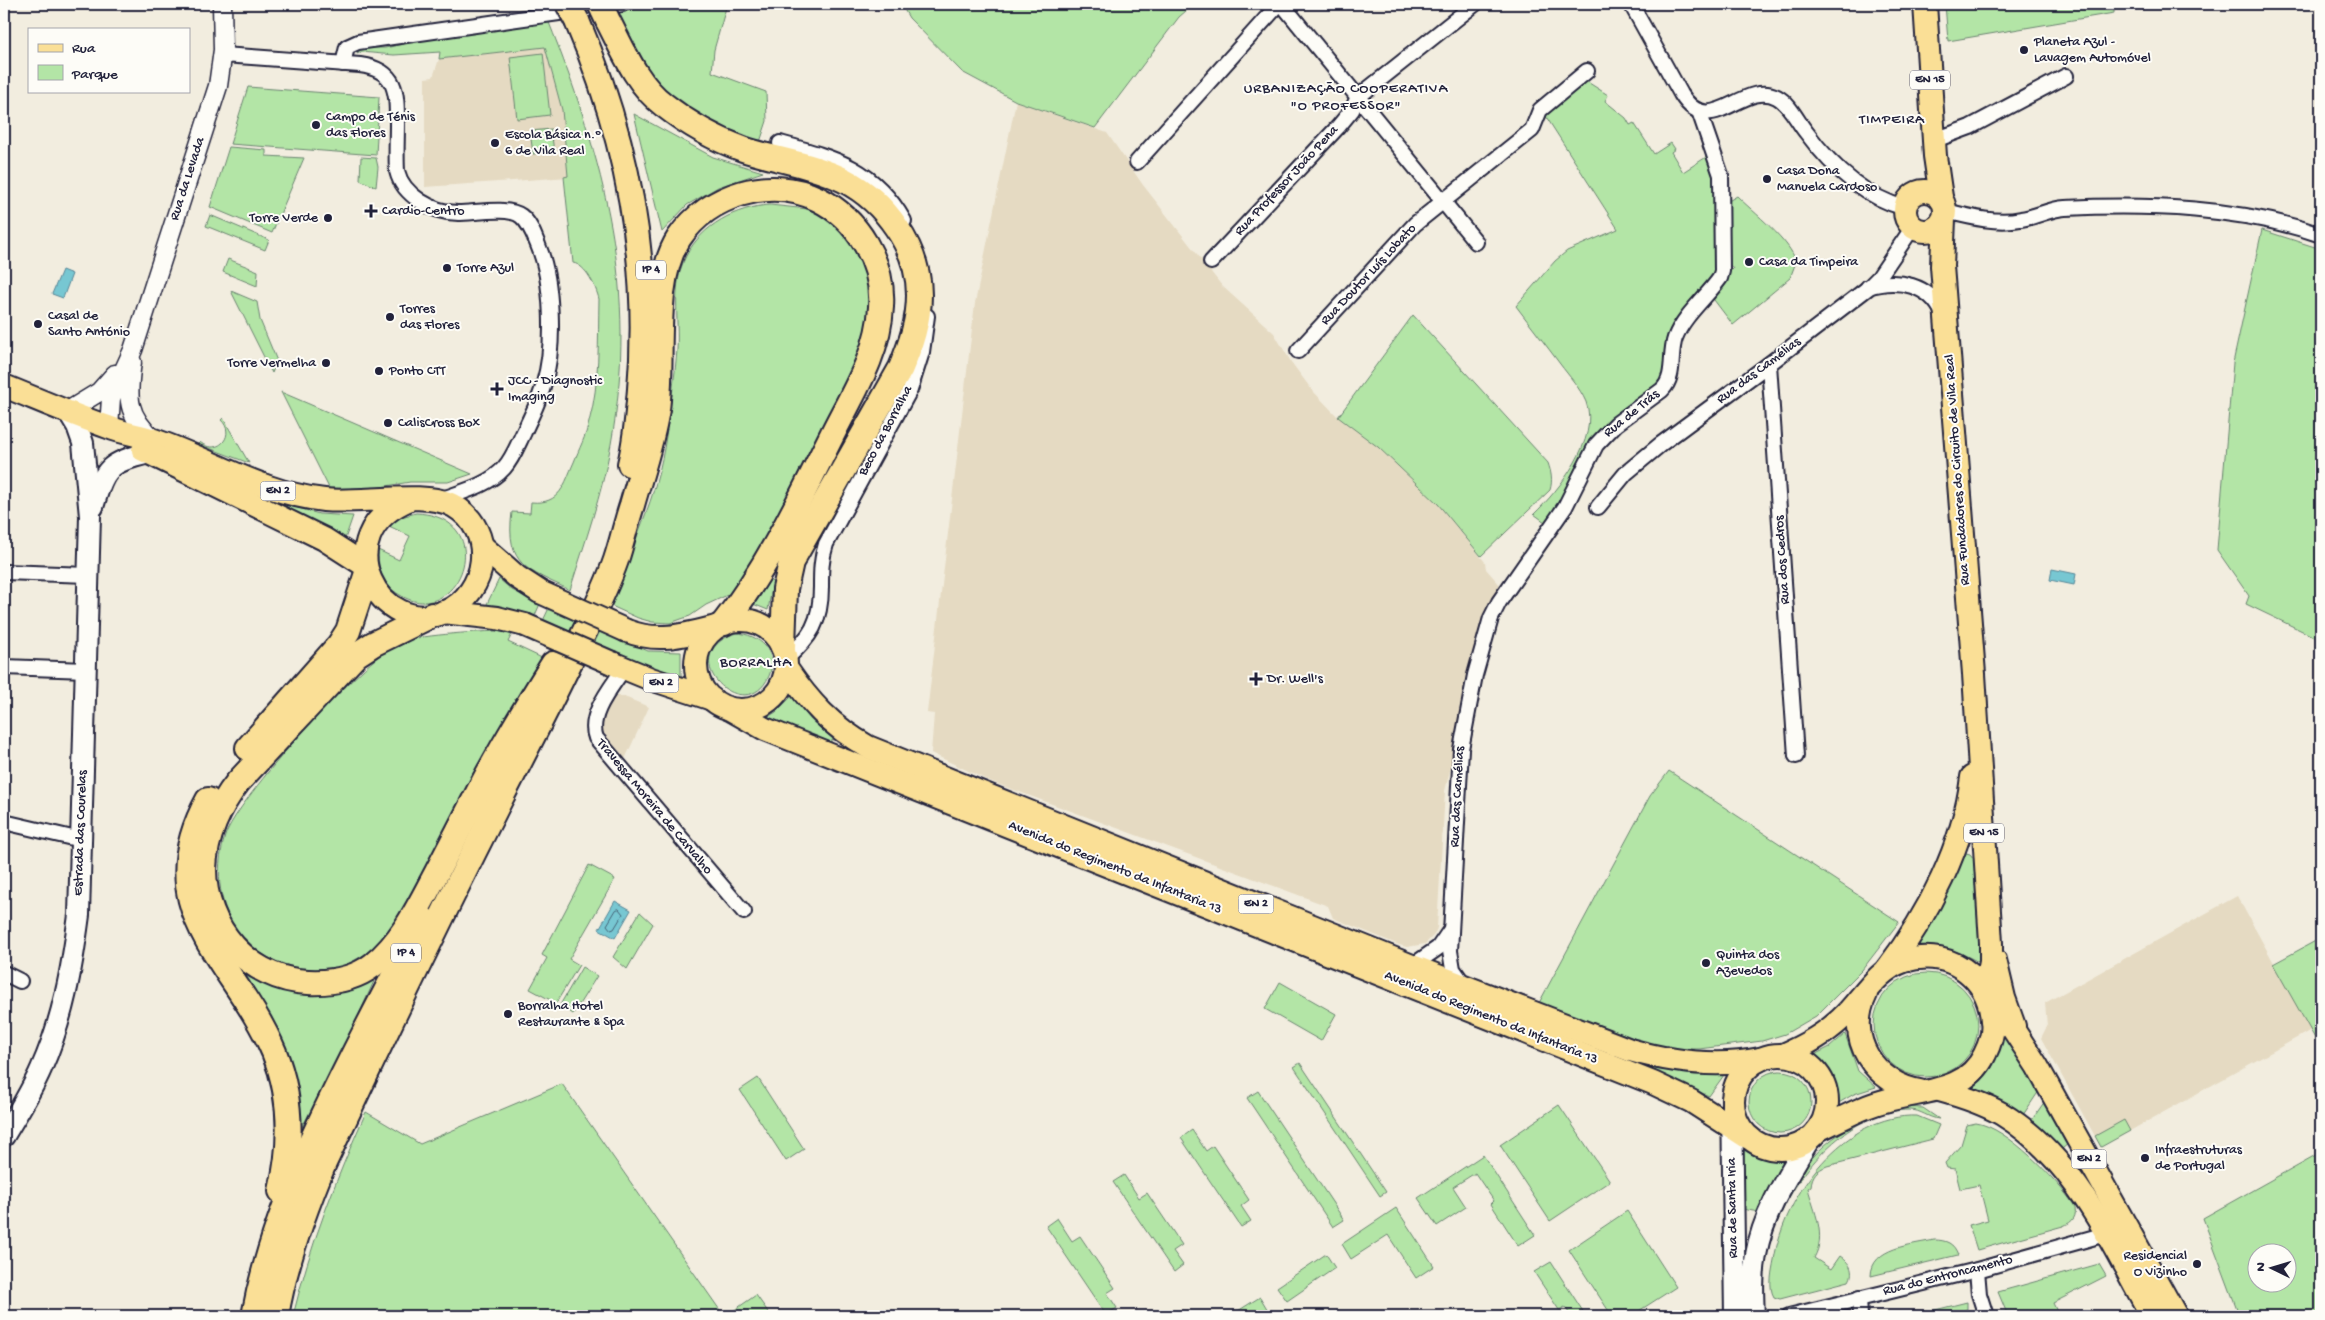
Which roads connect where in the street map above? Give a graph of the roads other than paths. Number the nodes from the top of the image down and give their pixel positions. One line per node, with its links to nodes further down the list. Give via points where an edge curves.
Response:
1 (222, 4): 7 (street, Rua da Levada)
2 (1281, 4): 11 (street); 15 (street)
3 (1475, 4): 11 (street)
4 (1632, 4): 12 (street, via 1684,100)
5 (1925, 4): 14 (main road, EN 15)
6 (593, 11): 8 (street, via 358,42 347,47); 35 (highway, IP 4, via 637,152 649,226 652,350 641,450); 42 (highway, via 652,95 662,104 728,143 828,173 857,188 883,210 912,256 919,294 910,346 901,368 791,562 785,590); 43 (highway, IP 4, via 605,93 626,174 640,258 642,354 631,458 615,520 588,590)
7 (223, 55): 8 (street); 23 (street, Rua da Levada, via 218,86)
8 (343, 64): 32 (street, via 374,68 385,74 393,85 397,171 410,193 422,202 452,213 501,211 518,214 531,228 548,273 547,369 539,399 520,441 497,475)
9 (1587, 72): 16 (street, Rua Doutor Luís Lobato, via 1540,110 1532,130)
10 (2066, 76): 14 (street)
11 (1358, 97): 16 (street); 20 (street, Rua Professor João Pena, via 1338,127)
12 (1699, 111): 17 (street, via 1719,111 1760,93 1776,97 1787,106 1813,141 1858,186 1890,204); 48 (street, Rua de Trás, via 1722,174 1720,278 1678,333 1668,382 1609,430 1596,445 1565,507 1496,606)
13 (780, 143): 42 (street, Beco da Borralha, via 852,166 880,187 900,214 914,242 924,272 927,304 922,352 910,390 826,544 821,565 821,601 814,628)
14 (1935, 148): 17 (main road, EN 15)
15 (1137, 162)
16 (1443, 202): 19 (street); 24 (street, Rua Doutor Luís Lobato, via 1411,228)
17 (1928, 212): 18 (street, via 2006,221 2056,209 2163,208 2250,216); 21 (street, Rua das Camélias); 22 (main road, Rua Fundadores do Circuito de Vila Real / EN 15, via 1942,266)
18 (2321, 235)
19 (1476, 242)
20 (1211, 262)
21 (1868, 288): 22 (street, via 1895,282 1921,290 1941,308); 25 (street, Rua das Camélias)
22 (1946, 321): 47 (main road, Rua Fundadores do Circuito de Vila Real / EN 15)
23 (133, 350): 27 (street, via 102,390); 28 (street, via 110,398); 29 (street, via 130,406)
24 (1298, 351)
25 (1769, 364): 33 (street, Rua das Camélias, via 1626,472); 50 (street, Rua dos Cedros)
26 (4, 386): 27 (main road, EN 2)
27 (68, 411): 28 (main road, EN 2); 30 (main road, via 82,437)
28 (109, 428): 29 (main road, EN 2); 30 (main road, via 91,447)
29 (152, 447): 31 (main road, EN 2, via 287,493 347,502); 34 (main road, via 108,470); 37 (main road, EN 2, via 324,539)
30 (86, 467): 34 (main road)
31 (410, 499): 32 (main road, EN 2); 37 (main road, EN 2, via 387,511 370,532 365,549)
32 (440, 500): 36 (main road, EN 2, via 466,515 476,528)
33 (1598, 507)
34 (90, 516): 39 (main road, Estrada das Courelas)
35 (625, 527): 41 (highway, via 654,424 663,290 671,253 678,239 688,226 712,207 742,192 780,190 818,200 848,222 860,234 870,252 881,283 880,325 864,370 812,475 755,581); 77 (highway, IP 4, via 602,596 324,1163 288,1261)
36 (482, 546): 40 (main road, EN 2, via 483,563 470,593 458,605); 41 (main road, EN 2, bridge, via 517,577 540,592 627,631 663,639)
37 (367, 570): 40 (main road, EN 2, via 374,588 399,610 415,615); 73 (highway, via 344,638 219,781 196,823 189,852 187,881 198,924 214,955 268,1038 285,1090 289,1143)
38 (4, 572): 39 (street)
39 (88, 575): 46 (main road, Estrada das Courelas)
40 (438, 614): 43 (highway, via 373,644 356,656 238,782 213,825 204,868 211,910 236,951 276,976 302,982 335,981 372,966 395,942 412,918 494,762); 44 (main road, EN 2, bridge, via 497,618 524,625)
41 (720, 625): 42 (main road, EN 2, via 738,620 764,626 776,635); 49 (main road, EN 2, via 706,637 697,662 703,688)
42 (785, 658): 49 (main road, EN 2, via 780,687 766,702 741,710); 56 (main road, Avenida do Regimento da Infantaria 13 / EN 2, via 815,707 844,733 876,751)
43 (553, 664): 73 (highway, IP 4, via 340,1083 304,1160)
44 (618, 666): 49 (main road, EN 2); 53 (street, Travessa Moreira de Carvalho, via 597,713 594,724 596,738)
45 (4, 667): 46 (street)
46 (86, 670): 52 (main road, Estrada das Courelas)
47 (1974, 674): 55 (main road, Rua Fundadores do Circuito de Vila Real / EN 15); 57 (main road, Rua Fundadores do Circuito de Vila Real / EN 15, via 1974,758 1964,815 1936,888 1915,928)
48 (1475, 675): 54 (street, Rua das Camélias, via 1459,760)
49 (720, 703): 67 (main road, Avenida do Regimento da Infantaria 13 / EN 2, via 765,729 1572,1050)
50 (1796, 756)
51 (4, 822): 52 (street)
52 (81, 840): 70 (main road, Estrada das Courelas, via 79,915 67,990 41,1069)
53 (744, 912)
54 (1452, 921): 56 (street, via 1450,933 1443,943); 61 (street, Rua das Camélias, via 1451,963)
55 (1991, 937): 62 (main road, Rua Fundadores do Circuito de Vila Real / EN 15); 63 (main road, via 2004,998)
56 (1412, 966): 61 (main road, Avenida do Regimento da Infantaria 13 / EN 2)
57 (1887, 969): 60 (main road, EN 2); 62 (main road, EN 2, via 1917,958 1941,959 1963,968 1975,979)
58 (4, 973): 59 (street)
59 (20, 981)
60 (1870, 987): 64 (main road, EN 2, via 1824,1033); 66 (main road, EN 2, via 1863,1000 1859,1021 1866,1055 1884,1077 1896,1085)
61 (1466, 988): 65 (main road, Avenida do Regimento da Infantaria 13 / EN 2, via 1648,1055 1710,1063)
62 (1988, 1001): 63 (main road, EN 2); 66 (main road, EN 2, via 1993,1027 1990,1045 1982,1061 1963,1080)
63 (2022, 1042): 84 (main road, EN 2)
64 (1783, 1055): 65 (main road, EN 2); 69 (main road, EN 2, via 1809,1065 1825,1088 1826,1110)
65 (1760, 1059): 68 (main road, EN 2, via 1740,1076 1734,1088 1732,1100)
66 (1931, 1091): 69 (main road, EN 2, via 1866,1107); 72 (main road, EN 2, via 1968,1099 1994,1110 2030,1135 2073,1180)
67 (1691, 1101): 68 (main road, Avenida do Regimento da Infantaria 13 / EN 2); 71 (main road, via 1710,1116 1723,1136)
68 (1739, 1131): 69 (main road, EN 2, via 1758,1145 1784,1150); 71 (main road, Rua de Santa Iria)
69 (1814, 1135): 79 (main road, Rua de Santa Iria, via 1774,1203 1759,1239 1754,1273)
70 (4, 1136)
71 (1732, 1177): 78 (main road, Rua de Santa Iria)
72 (2106, 1234): 74 (street, Rua do Entroncamento); 83 (main road, EN 2)
73 (271, 1247): 76 (highway, IP 4)
74 (1977, 1270): 75 (street, Rua do Entroncamento); 82 (street, via 1979,1294)
75 (1859, 1298): 80 (street, Rua do Entroncamento); 81 (street)
76 (254, 1316)
77 (276, 1316)
78 (1735, 1316)
79 (1754, 1316)
80 (1789, 1316)
81 (1860, 1316)
82 (1986, 1316)
83 (2152, 1316)
84 (2176, 1316)

